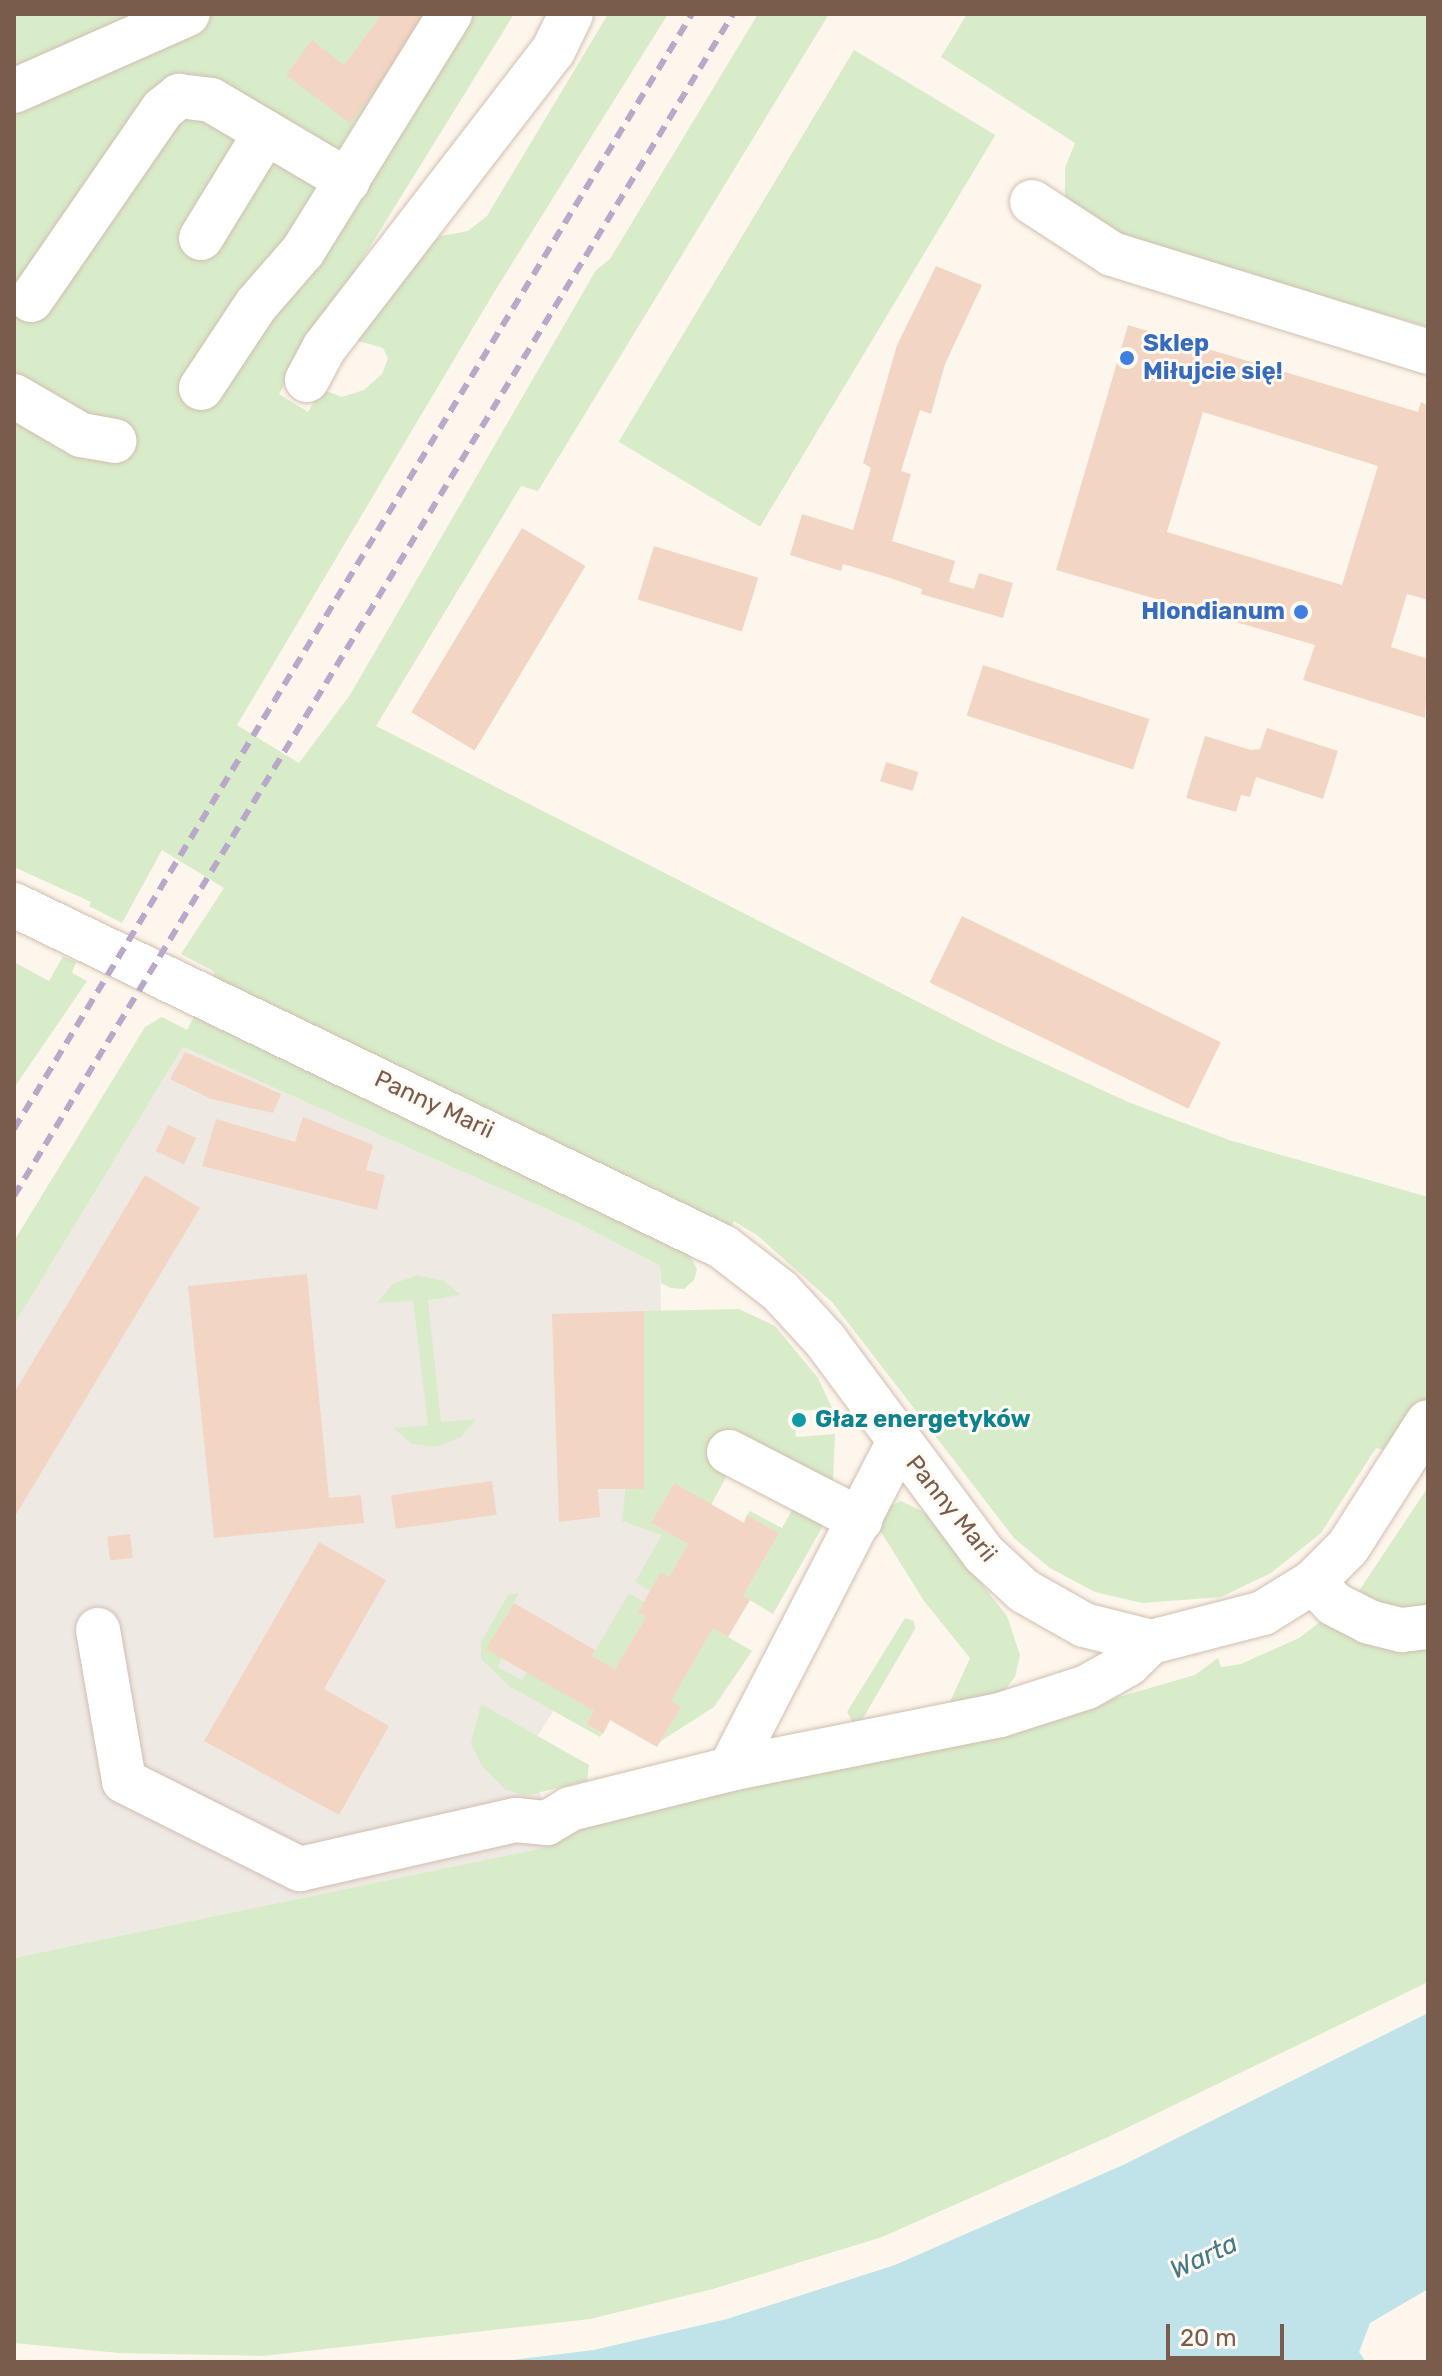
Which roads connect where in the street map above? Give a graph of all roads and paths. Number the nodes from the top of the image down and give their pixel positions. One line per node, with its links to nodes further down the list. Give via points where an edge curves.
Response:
1 (188, 14): 4 (street)
2 (450, 14): 6 (street)
3 (571, 14): 11 (street, via 553,51 324,348)
4 (14, 91)
5 (266, 132): 6 (street); 8 (street); 9 (street, via 211,100 179,96 163,109)
6 (348, 181): 12 (street)
7 (1032, 202): 10 (street, via 1112,254)
8 (201, 238)
9 (31, 300)
10 (1428, 352)
11 (307, 380)
12 (201, 388)
13 (14, 396): 14 (street, via 81,435)
14 (114, 441)
15 (14, 905): 17 (street, Panny Marii, via 723,1247 780,1291 825,1340)
16 (1417, 1439): 20 (street, Panny Marii, via 1348,1547)
17 (898, 1443): 19 (street); 23 (street, Panny Marii, via 984,1554 1024,1591 1084,1625)
18 (729, 1452): 19 (street)
19 (861, 1520): 24 (street)
20 (1313, 1582): 21 (street, via 1334,1604 1369,1622 1402,1630); 23 (street, Panny Marii, via 1263,1613)
21 (1428, 1627)
22 (98, 1630): 24 (street, via 124,1781 300,1869 516,1820 547,1823 570,1809)
23 (1151, 1642): 24 (street, via 1128,1664 1087,1687 1000,1715)
24 (730, 1769)

